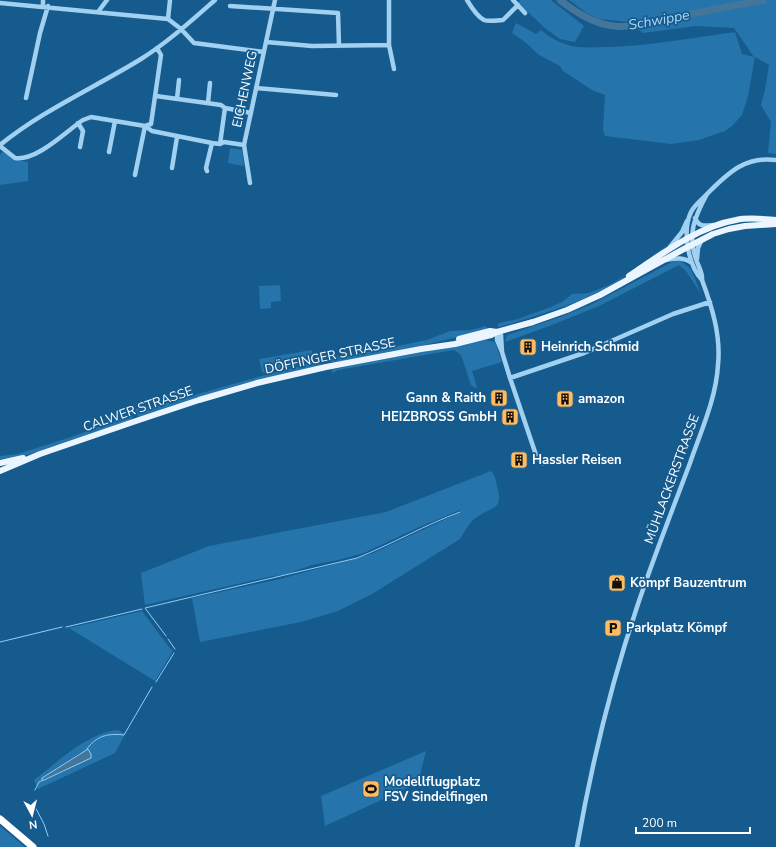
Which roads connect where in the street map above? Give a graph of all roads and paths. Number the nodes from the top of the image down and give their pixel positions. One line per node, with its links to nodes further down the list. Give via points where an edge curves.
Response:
1 (43, 0): 11 (street)
2 (106, 0): 14 (street)
3 (170, 0): 16 (street)
4 (215, 0): 17 (street)
5 (275, 0): 13 (street, EICHENWEG)
6 (389, 0): 19 (street)
7 (467, 0): 10 (street, via 484,20 503,20)
8 (513, 0): 10 (street)
9 (0, 2): 11 (street)
10 (518, 5): 15 (street)
11 (46, 6): 14 (street); 29 (street)
12 (230, 6): 13 (street)
13 (273, 10): 18 (street, EICHENWEG); 20 (street, via 338,13)
14 (98, 12): 16 (street)
15 (525, 13)
16 (168, 19): 17 (street)
17 (181, 29): 21 (street); 22 (street, via 194,43)
18 (266, 42): 20 (street); 22 (street, EICHENWEG)
19 (389, 45): 20 (street); 23 (street)
20 (338, 46)
21 (158, 48): 28 (street, via 161,55); 41 (street, via 47,112)
22 (264, 52): 26 (street, EICHENWEG)
23 (394, 69)
24 (179, 80): 30 (street)
25 (210, 83): 31 (street)
26 (256, 88): 27 (street); 33 (street, EICHENWEG)
27 (336, 95)
28 (156, 96): 30 (street); 36 (street, via 151,124)
29 (26, 98)
30 (177, 99): 31 (street)
31 (208, 103): 32 (street, via 222,105)
32 (225, 108): 33 (street); 39 (street)
33 (251, 113): 40 (street, EICHENWEG)
34 (115, 121): 35 (street, via 91,117); 36 (street); 43 (street)
35 (78, 123): 41 (street, via 29,158 15,158); 42 (street, via 83,131)
36 (145, 126): 37 (street, via 152,131); 47 (street)
37 (177, 137): 38 (street); 45 (street)
38 (212, 143): 39 (street); 46 (street)
39 (220, 144): 40 (street, via 224,142)
40 (244, 145): 48 (street, EICHENWEG)
41 (0, 146)
42 (80, 147)
43 (110, 152)
44 (776, 160): 49 (street, via 761,159 743,165 727,175)
45 (172, 168)
46 (207, 171)
47 (135, 174)
48 (250, 183)
49 (707, 194): 50 (street, via 697,203); 51 (street)
50 (689, 216): 55 (street); 58 (street, via 682,232)
51 (695, 218): 54 (street, via 701,226); 55 (street)
52 (776, 220): 54 (main road, DÖFFINGER STRASSE, via 737,219)
53 (776, 224): 56 (main road, DÖFFINGER STRASSE, via 733,228)
54 (717, 225): 55 (main road, DÖFFINGER STRASSE)
55 (690, 238): 57 (street, MÜHLACKERSTRASSE); 58 (main road, DÖFFINGER STRASSE)
56 (702, 239): 57 (main road, DÖFFINGER STRASSE); 60 (street)
57 (690, 246): 59 (main road, DÖFFINGER STRASSE); 60 (street, MÜHLACKERSTRASSE)
58 (668, 250): 61 (main road, DÖFFINGER STRASSE)
59 (665, 260): 60 (street, via 682,258); 61 (main road, DÖFFINGER STRASSE)
60 (695, 263): 62 (street, MÜHLACKERSTRASSE, via 703,276 702,280)
61 (623, 283): 63 (main road, DÖFFINGER STRASSE, via 568,310)
62 (710, 302): 64 (street, via 673,314 584,353); 72 (street, MÜHLACKERSTRASSE, via 717,331 719,358 709,412 637,608 614,682)
63 (497, 332): 64 (street, via 497,340); 65 (main road, DÖFFINGER STRASSE, via 480,338 326,367)
64 (510, 378): 68 (street, via 536,455)
65 (243, 387): 66 (main road, CALWER STRASSE)
66 (40, 454): 67 (main road, CALWER STRASSE); 69 (main road, CALWER STRASSE)
67 (0, 463)
68 (543, 463)
69 (0, 471)
70 (0, 819): 71 (highway)
71 (33, 847)
72 (577, 847)

